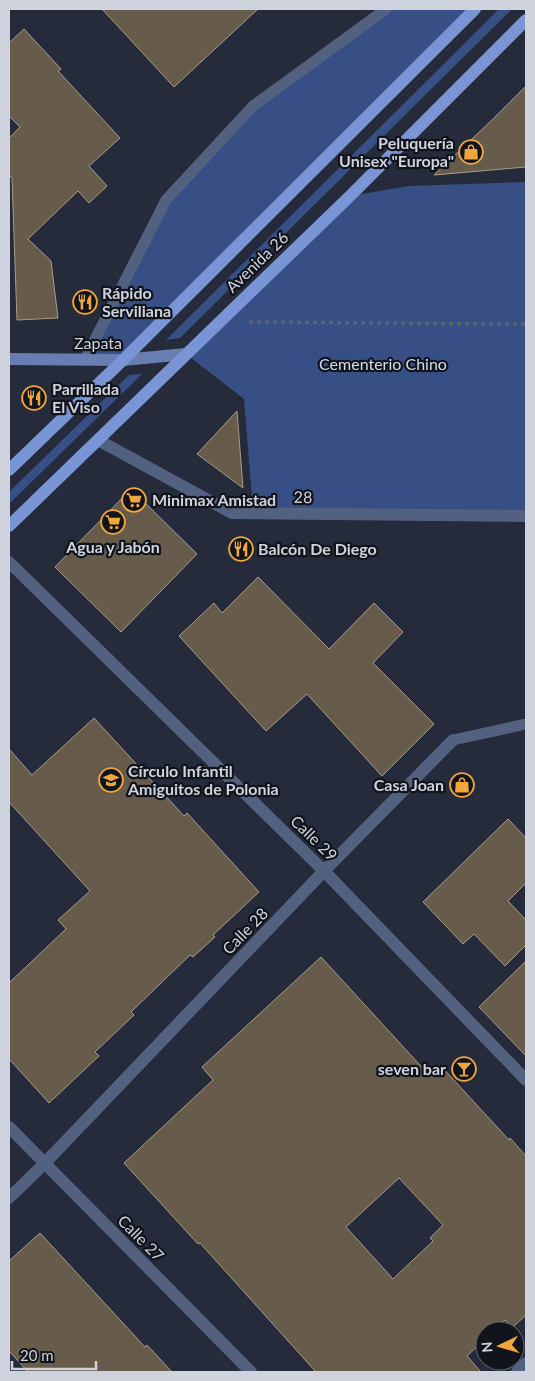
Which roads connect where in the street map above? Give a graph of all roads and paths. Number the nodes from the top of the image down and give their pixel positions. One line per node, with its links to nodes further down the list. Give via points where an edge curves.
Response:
1 (386, 9): 8 (lane, via 253,106 166,200)
2 (474, 9): 9 (main road, Avenida 26)
3 (526, 20): 4 (main road, Avenida 26)
4 (219, 322): 5 (path); 6 (main road, Avenida 26)
5 (526, 324)
6 (186, 354): 9 (main road, Zapata); 10 (main road, Avenida 26)
7 (9, 359): 8 (main road, Zapata)
8 (85, 359): 9 (main road, Zapata)
9 (122, 360): 11 (main road, Avenida 26)
10 (98, 440): 12 (street, 28, via 232,512); 13 (main road, Avenida 26)
11 (9, 470)
12 (526, 516)
13 (9, 526)
14 (9, 562): 17 (street, Calle 29)
15 (526, 724): 16 (lane, Calle 28)
16 (453, 740): 17 (street, Calle 28)
17 (324, 871): 18 (street, Calle 29); 20 (street, Calle 28)
18 (526, 1080)
19 (9, 1127): 20 (street, Calle 27)
20 (44, 1164): 21 (street, Calle 28); 23 (street, Calle 27)
21 (9, 1198)
22 (526, 1363): 24 (street)
23 (251, 1372)
24 (517, 1372)

